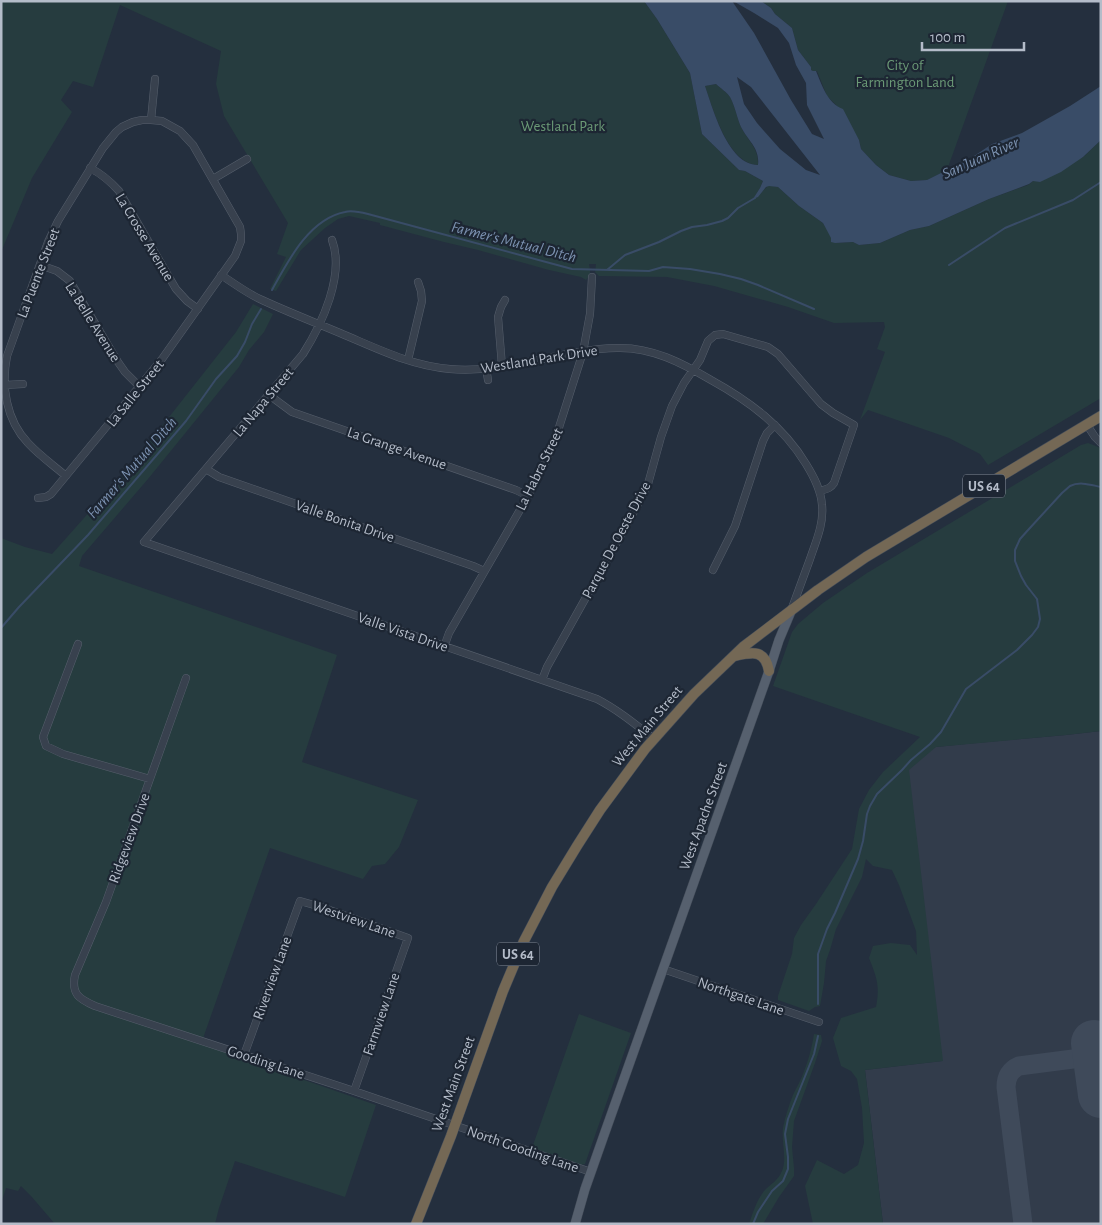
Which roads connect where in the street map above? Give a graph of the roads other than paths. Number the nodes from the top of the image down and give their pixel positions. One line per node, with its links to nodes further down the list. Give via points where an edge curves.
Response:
1 (154, 79): 2 (street)
2 (151, 120): 4 (street, La Puente Street, via 133,122 116,132); 5 (street, La Salle Street, via 180,131)
3 (247, 159): 5 (street)
4 (90, 168): 7 (street, La Puente Street, via 58,221); 12 (street, La Crosse Avenue, via 112,182 119,191 176,289)
5 (213, 179): 8 (street, La Salle Street, via 241,234 235,256)
6 (332, 240): 13 (street, La Napa Street, via 335,272)
7 (40, 265): 21 (street, La Puente Street, via 7,356); 22 (street, La Belle Avenue, via 57,271 70,281 118,362)
8 (221, 275): 12 (street, La Salle Street); 13 (street, Westland Park Drive, via 262,300)
9 (592, 278): 14 (street, La Habra Street)
10 (418, 282): 15 (street, via 422,301)
11 (505, 300): 16 (street, via 498,317)
12 (198, 309): 22 (street, La Salle Street)
13 (320, 324): 15 (street, Westland Park Drive); 23 (street, La Napa Street, via 304,354)
14 (584, 352): 16 (street, Westland Park Drive); 18 (street, Westland Park Drive, via 634,348 658,354); 31 (street, La Habra Street, via 555,440)
15 (408, 360): 17 (street, Westland Park Drive, via 450,369)
16 (502, 366): 17 (street, Westland Park Drive)
17 (486, 368): 19 (street)
18 (694, 370): 25 (street, Westland Park Drive, via 744,400); 30 (street, via 708,341 715,335 723,334 768,347 778,354 821,404 854,425 834,483); 42 (street, Parque De Oeste Drive, via 672,406 648,484)
19 (488, 380)
20 (23, 384): 21 (street)
21 (5, 385): 29 (street, La Puente Street, via 9,408 20,432 35,450)
22 (140, 387): 29 (street, La Salle Street)
23 (269, 395): 28 (street, La Napa Street); 31 (street, La Grange Avenue, via 297,414)
24 (1101, 416): 26 (highway, West Main Street / US 64)
25 (775, 425): 30 (street, Westland Park Drive, via 802,458); 34 (street, via 763,441 735,526)
26 (1087, 425): 27 (street); 36 (highway, West Main Street / US 64, via 866,557)
27 (1101, 442)
28 (206, 469): 33 (street, La Napa Street); 35 (street, Valle Bonita Drive, via 219,477)
29 (66, 476): 32 (street, La Salle Street, via 51,494)
30 (820, 491): 36 (street, West Apache Street, via 823,507 821,525)
31 (528, 496): 35 (street, La Habra Street)
32 (38, 498)
33 (144, 542): 38 (street, Valle Vista Drive)
34 (713, 570)
35 (484, 571): 38 (street, La Habra Street)
36 (792, 609): 39 (highway, West Main Street / US 64); 40 (main road, West Apache Street)
37 (78, 644): 44 (street, via 43,737 46,746)
38 (444, 647): 42 (street, Valle Vista Drive)
39 (733, 656): 40 (highway, via 750,653 763,656); 43 (highway, West Main Street / US 64)
40 (769, 671): 47 (main road, West Apache Street)
41 (186, 678): 44 (street, Ridgeview Drive)
42 (542, 680): 43 (street, Valle Vista Drive, via 611,706)
43 (654, 739): 52 (highway, West Main Street / US 64, via 600,810 536,917 503,991)
44 (150, 780): 48 (street, Ridgeview Drive, via 106,902 75,975 73,983)
45 (300, 901): 46 (street, Westview Lane); 50 (street, Riverview Lane)
46 (408, 938): 51 (street, Farmview Lane)
47 (663, 970): 49 (street, Northgate Lane); 53 (main road, West Apache Street)
48 (78, 996): 50 (street, Gooding Lane, via 95,1006)
49 (820, 1022)
50 (244, 1055): 51 (street, Gooding Lane)
51 (354, 1091): 52 (street, Gooding Lane)
52 (455, 1126): 53 (street, North Gooding Lane); 54 (highway, West Main Street / US 64)
53 (591, 1172): 55 (main road, West Apache Street)
54 (416, 1224)
55 (575, 1224)

